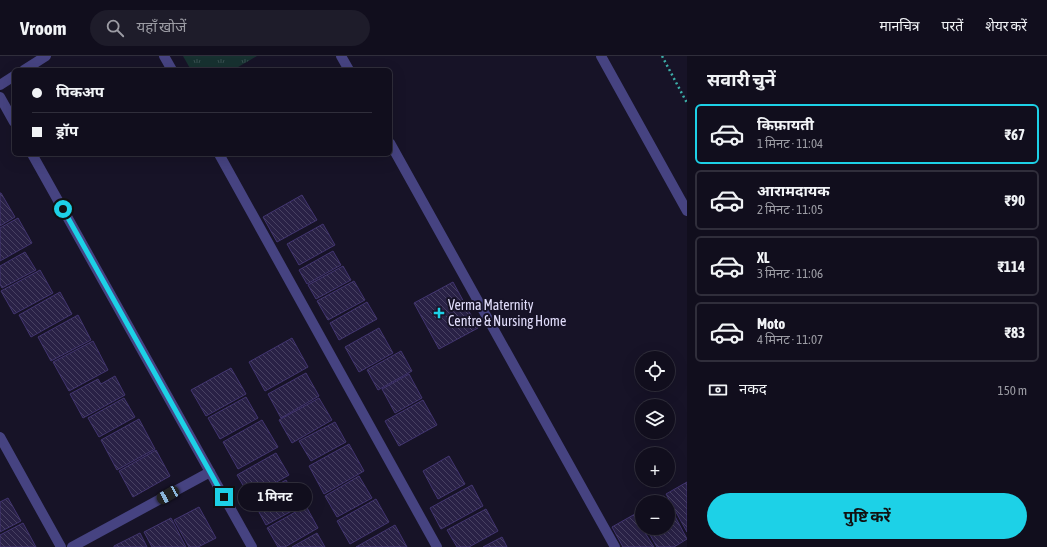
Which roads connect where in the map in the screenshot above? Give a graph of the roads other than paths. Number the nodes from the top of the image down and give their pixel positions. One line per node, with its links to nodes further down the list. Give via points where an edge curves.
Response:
1 (46, 56): 5 (street)
2 (164, 56): 6 (street)
3 (341, 56): 7 (street)
4 (601, 56): 15 (street)
5 (27, 68)
6 (171, 68)
7 (348, 68)
8 (12, 77): 9 (street)
9 (0, 85)
10 (0, 97): 11 (street)
11 (12, 118)
12 (392, 147): 22 (street)
13 (33, 156): 17 (street)
14 (220, 156): 21 (street)
15 (687, 211)
16 (0, 437): 18 (street)
17 (210, 472): 19 (street); 20 (street)
18 (61, 547)
19 (72, 547)
20 (252, 547)
21 (437, 547)
22 (615, 547)

